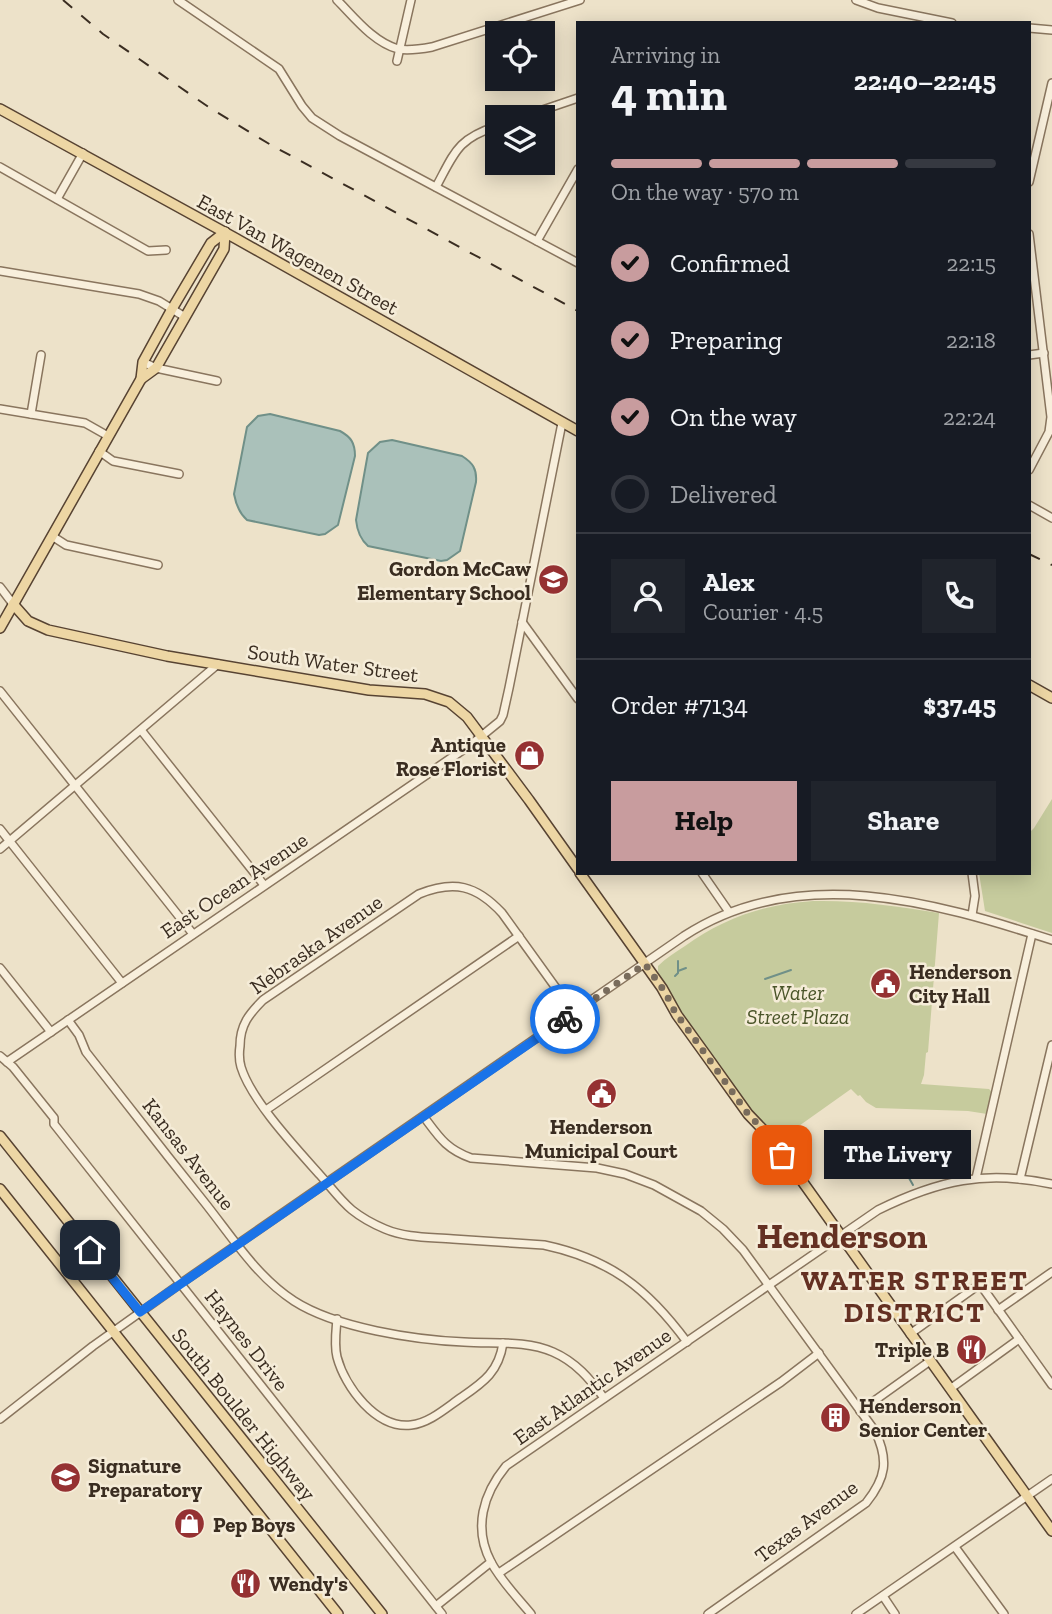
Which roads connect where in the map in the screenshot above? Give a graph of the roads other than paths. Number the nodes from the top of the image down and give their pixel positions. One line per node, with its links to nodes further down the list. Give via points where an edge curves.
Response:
1 (178, 0): 20 (street, via 279,69 312,118)
2 (337, 0): 9 (street, via 384,43)
3 (411, 0): 9 (street)
4 (580, 0): 9 (street, via 432,47)
5 (856, 0): 6 (street)
6 (924, 21)
7 (1031, 28): 8 (street)
8 (1052, 30)
9 (400, 49): 10 (street)
10 (397, 61)
11 (1052, 83): 19 (street)
12 (576, 99): 13 (street)
13 (555, 106)
14 (0, 109): 16 (main road, East Van Wagenen Street)
15 (485, 130): 20 (street, via 461,144)
16 (83, 153): 21 (street); 22 (main road, East Van Wagenen Street)
17 (0, 167): 21 (street)
18 (576, 173): 23 (street)
19 (1031, 173)
20 (436, 187): 23 (street)
21 (57, 199): 24 (street, via 148,251)
22 (225, 232): 28 (main road, via 211,243); 29 (main road, via 224,249); 39 (main road, East Van Wagenen Street)
23 (537, 242): 26 (street)
24 (166, 250)
25 (1031, 250): 30 (street)
26 (576, 262)
27 (0, 271): 28 (street, via 139,294)
28 (172, 309): 29 (street); 33 (main road)
29 (185, 317): 34 (main road)
30 (1044, 353): 32 (street); 43 (street, via 1051,424)
31 (41, 355): 38 (street)
32 (1031, 355)
33 (143, 362): 34 (street); 35 (main road)
34 (156, 368): 35 (main road); 36 (street)
35 (141, 379): 41 (main road)
36 (217, 381)
37 (0, 409): 38 (street)
38 (32, 414): 41 (street, via 85,423)
39 (562, 423): 40 (main road, East Van Wagenen Street); 51 (street, East Ocean Avenue)
40 (576, 430)
41 (108, 436): 42 (main road)
42 (99, 451): 44 (street, via 113,460); 47 (main road)
43 (1031, 467)
44 (179, 474)
45 (1031, 506): 46 (street)
46 (1052, 518)
47 (52, 536): 48 (street, via 66,545); 50 (main road)
48 (158, 565)
49 (0, 587): 50 (street)
50 (13, 604): 52 (main road); 53 (main road, South Water Street, via 28,621 48,630)
51 (522, 622): 56 (street); 59 (street, East Ocean Avenue, via 503,715)
52 (0, 628)
53 (218, 664): 58 (street); 59 (main road, South Water Street, via 369,690 425,694 460,710)
54 (1031, 686): 57 (main road)
55 (0, 691): 60 (street)
56 (576, 696)
57 (1052, 698)
58 (141, 730): 60 (street); 68 (street)
59 (481, 736): 64 (main road, South Water Street); 68 (street, East Ocean Avenue)
60 (75, 785): 62 (street); 71 (street)
61 (0, 829): 62 (street)
62 (10, 841): 63 (street); 77 (street)
63 (0, 849)
64 (576, 867)
65 (582, 875): 75 (main road, South Water Street)
66 (703, 875): 69 (street)
67 (972, 875): 70 (street)
68 (264, 885): 71 (street, East Ocean Avenue)
69 (729, 912): 70 (street, via 782,897 834,894); 75 (street)
70 (972, 915): 72 (street)
71 (193, 934): 77 (street, East Ocean Avenue)
72 (1032, 934): 74 (street); 87 (street)
73 (519, 936): 78 (street, Nebraska Avenue); 84 (street); 84 (street, Nebraska Avenue, via 490,900 475,891 433,888 263,1000 245,1021 239,1056 249,1086)
74 (1052, 940)
75 (645, 964): 78 (street); 92 (main road, South Water Street, via 686,1028)
76 (0, 968): 80 (street)
77 (122, 983): 79 (street, East Ocean Avenue)
78 (574, 1013): 85 (street)
79 (68, 1020): 80 (street, East Ocean Avenue); 93 (street, Kansas Avenue, via 86,1052)
80 (51, 1032): 83 (street, East Ocean Avenue)
81 (1052, 1045): 88 (street)
82 (0, 1056): 83 (street, Haynes Drive)
83 (7, 1062): 95 (street, Haynes Drive)
84 (266, 1110): 89 (street, Nebraska Avenue)
85 (424, 1116): 89 (street); 96 (street, Texas Avenue, via 443,1143 471,1158 597,1168 654,1185 723,1229)
86 (0, 1136): 98 (main road, South Boulder Highway)
87 (976, 1178): 88 (street, East Atlantic Avenue); 92 (street, East Atlantic Avenue, via 905,1197)
88 (1020, 1179): 90 (street, East Atlantic Avenue)
89 (327, 1183): 93 (street); 103 (street, Nebraska Avenue, via 351,1209 386,1230 409,1236 544,1245 608,1267 653,1300)
90 (1052, 1184)
91 (0, 1189): 100 (main road)
92 (841, 1236): 96 (street, East Atlantic Avenue); 101 (main road, South Water Street)
93 (238, 1244): 95 (street); 99 (street, Kansas Avenue, via 264,1276 295,1301)
94 (1052, 1272): 97 (street)
95 (180, 1284): 98 (street); 119 (street, Haynes Drive)
96 (770, 1285): 103 (street, East Atlantic Avenue); 105 (street, Texas Avenue)
97 (998, 1310): 101 (street, via 980,1284); 102 (street)
98 (140, 1312): 100 (street); 121 (main road, South Boulder Highway)
99 (337, 1319): 104 (street, Kansas Avenue, via 407,1336); 104 (street, via 337,1355 346,1379 369,1409 395,1424 428,1420 481,1384 492,1373)
100 (113, 1331): 111 (street); 120 (main road)
101 (911, 1334): 106 (main road, South Water Street)
102 (1019, 1339): 107 (street); 108 (street)
103 (687, 1342): 109 (street, East Atlantic Avenue)
104 (503, 1343): 109 (street, Kansas Avenue, via 554,1353 573,1364)
105 (819, 1353): 110 (street, Texas Avenue); 117 (street)
106 (930, 1361): 108 (main road, South Water Street); 110 (street)
107 (1052, 1385)
108 (950, 1389): 113 (main road, South Water Street)
109 (604, 1398): 116 (street, East Atlantic Avenue, via 506,1466 495,1480 484,1503 481,1530)
110 (860, 1411): 124 (street, Texas Avenue, via 881,1443 884,1464 877,1489 866,1503)
111 (0, 1419)
112 (1052, 1479): 113 (street)
113 (1027, 1497): 114 (main road, South Water Street); 115 (street)
114 (1052, 1531)
115 (955, 1547): 118 (street); 127 (street)
116 (491, 1562): 117 (street, East Atlantic Avenue); 119 (street)
117 (499, 1573): 123 (street, East Atlantic Avenue)
118 (883, 1596): 125 (street); 126 (street)
119 (436, 1606): 122 (street, Haynes Drive)
120 (338, 1614)
121 (382, 1614)
122 (442, 1614)
123 (530, 1614)
124 (708, 1614)
125 (856, 1614)
126 (895, 1614)
127 (1004, 1614)

